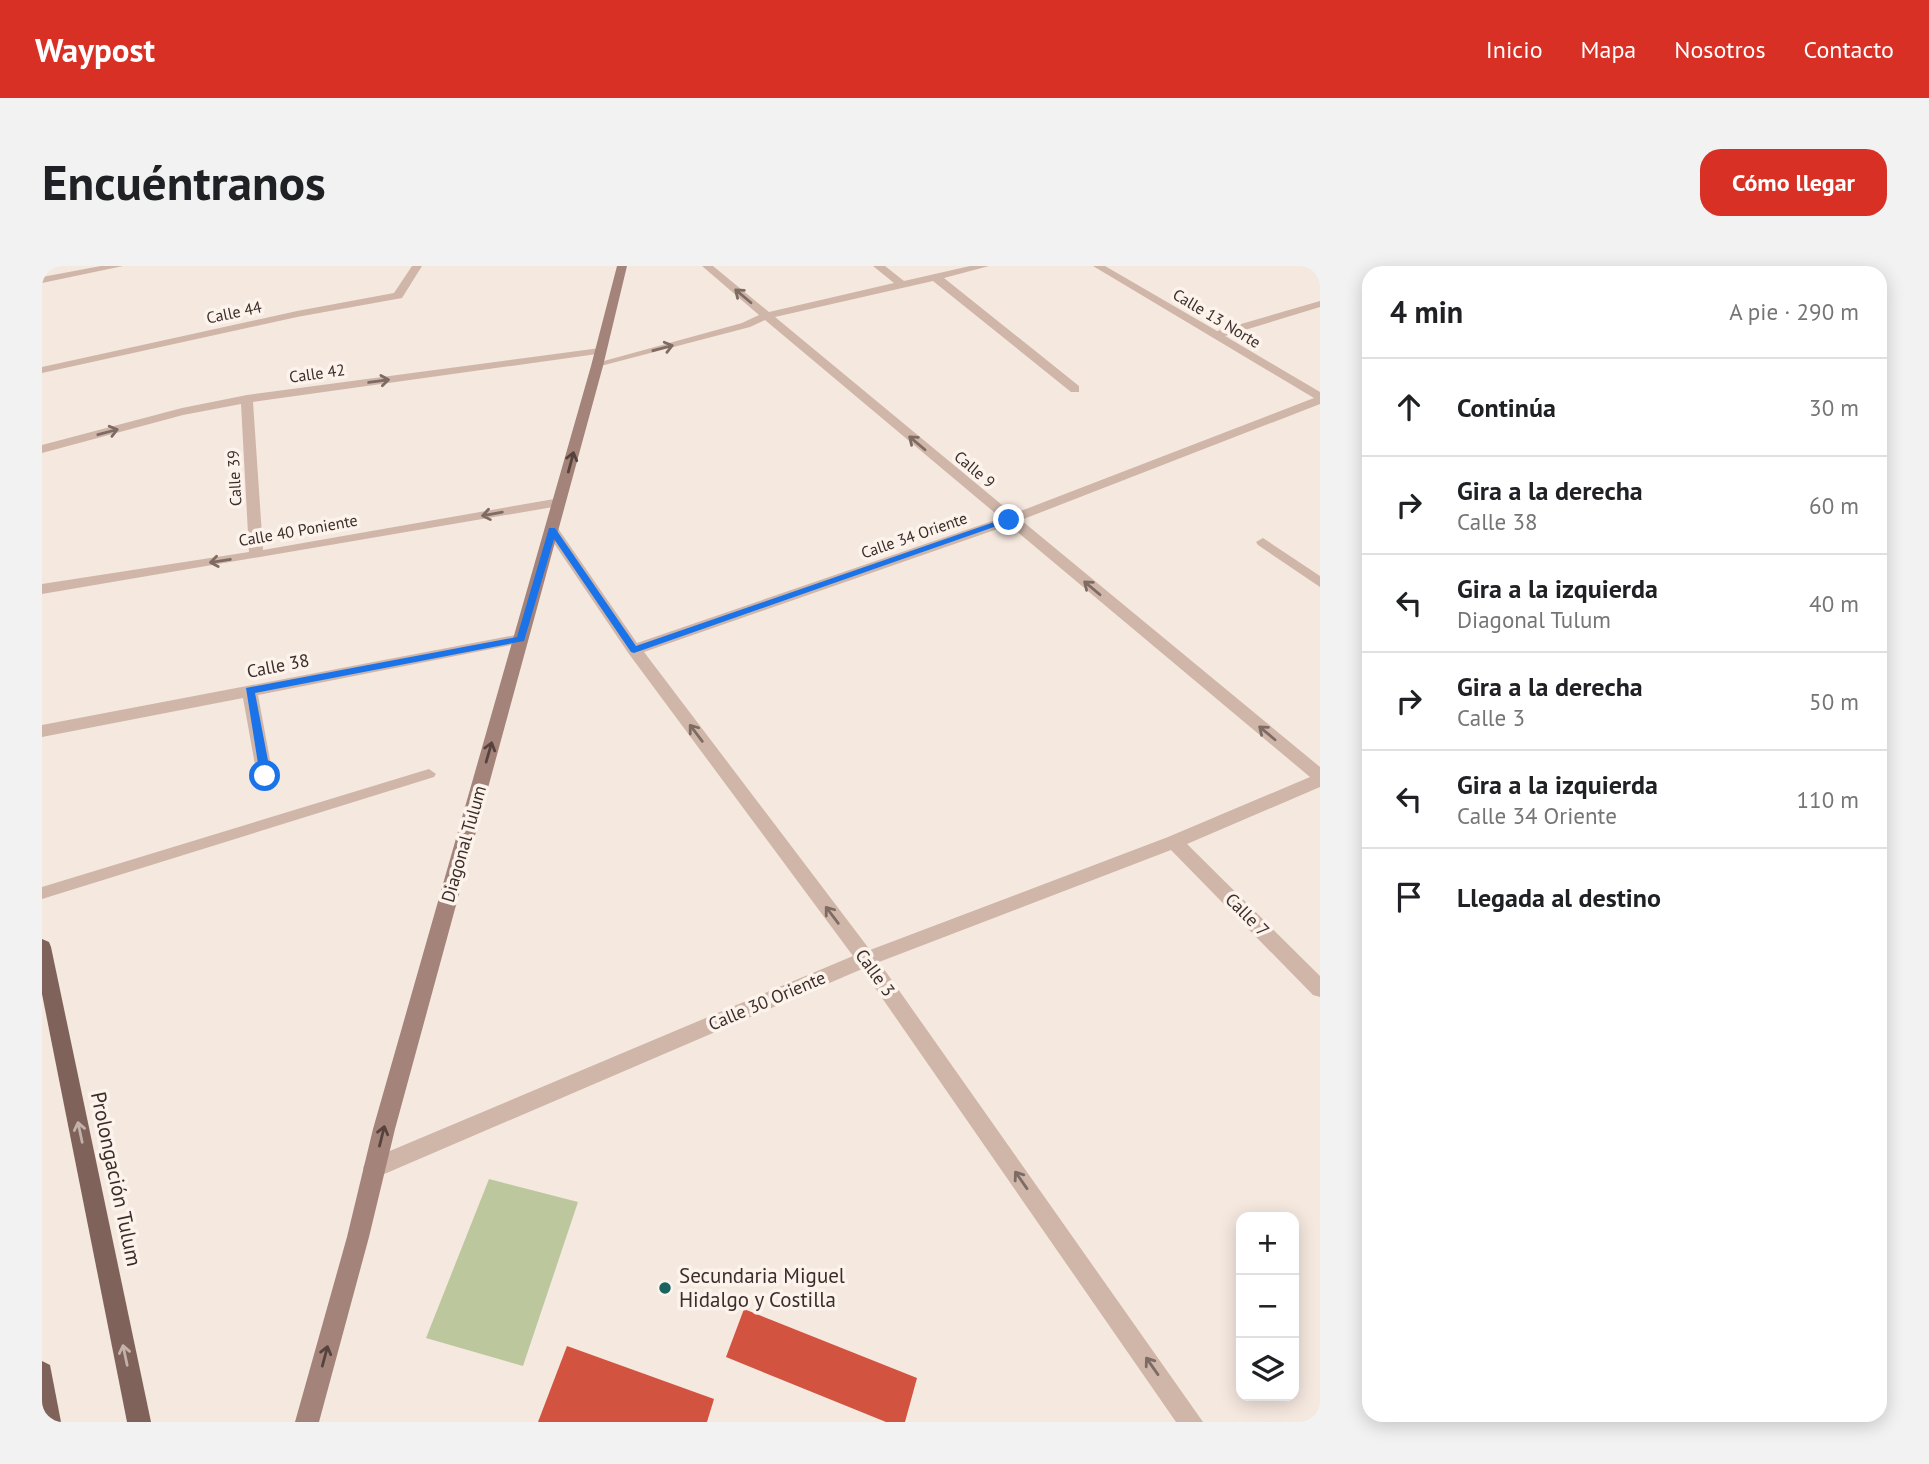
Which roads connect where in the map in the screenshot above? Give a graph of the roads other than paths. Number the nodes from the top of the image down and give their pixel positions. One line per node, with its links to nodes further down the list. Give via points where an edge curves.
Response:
1 (118, 266): 9 (street)
2 (417, 266): 15 (street, Calle 44, via 398,296)
3 (622, 266): 14 (main road, Diagonal Tulum)
4 (706, 266): 12 (street, Calle 9, one-way to 4)
5 (878, 266): 10 (street)
6 (984, 266): 8 (street, Calle 42)
7 (1098, 266): 13 (street, Calle 13 Norte)
8 (934, 276): 10 (street, Calle 42); 16 (street)
9 (42, 280)
10 (900, 283): 12 (street, Calle 42)
11 (1320, 304): 13 (street)
12 (766, 316): 14 (street, Calle 42, one-way to 12, via 746,325); 21 (street, Calle 9, one-way to 12)
13 (1216, 335): 17 (street, Calle 13 Norte)
14 (599, 359): 18 (street, Calle 42, one-way to 14); 20 (main road, Diagonal Tulum, one-way to 14)
15 (42, 370)
16 (1075, 389)
17 (1320, 398): 21 (street, Calle 34 Oriente)
18 (247, 399): 19 (street, Calle 42, one-way to 18); 24 (street, Calle 39)
19 (42, 449)
20 (559, 502): 22 (main road, Diagonal Tulum); 24 (street, Calle 40 Poniente, one-way to 24)
21 (1009, 520): 28 (street, Calle 34 Oriente); 33 (street, Calle 9, one-way to 21)
22 (552, 530): 27 (main road, Diagonal Tulum); 28 (street, Calle 3)
23 (1263, 542): 25 (street)
24 (256, 555): 26 (street, Calle 40 Poniente, one-way to 26)
25 (1320, 583)
26 (42, 589)
27 (521, 639): 29 (street, Calle 38); 39 (main road, Diagonal Tulum, one-way to 27)
28 (634, 650): 37 (street, Calle 3, one-way to 28)
29 (250, 691): 30 (street, Calle 38); 32 (street)
30 (42, 731)
31 (429, 774): 35 (lane)
32 (265, 776)
33 (1320, 778): 34 (street, Calle 30 Oriente)
34 (1174, 842): 37 (street, Calle 30 Oriente); 38 (street, Calle 7)
35 (42, 893)
36 (42, 947): 42 (main road, Prolongación Tulum, one-way to 36)
37 (866, 959): 39 (street, Calle 30 Oriente); 44 (street, Calle 3, one-way to 37)
38 (1320, 989)
39 (374, 1168): 43 (main road, Diagonal Tulum, one-way to 39)
40 (42, 1373): 41 (main road)
41 (49, 1422)
42 (139, 1422)
43 (307, 1422)
44 (1191, 1422)

